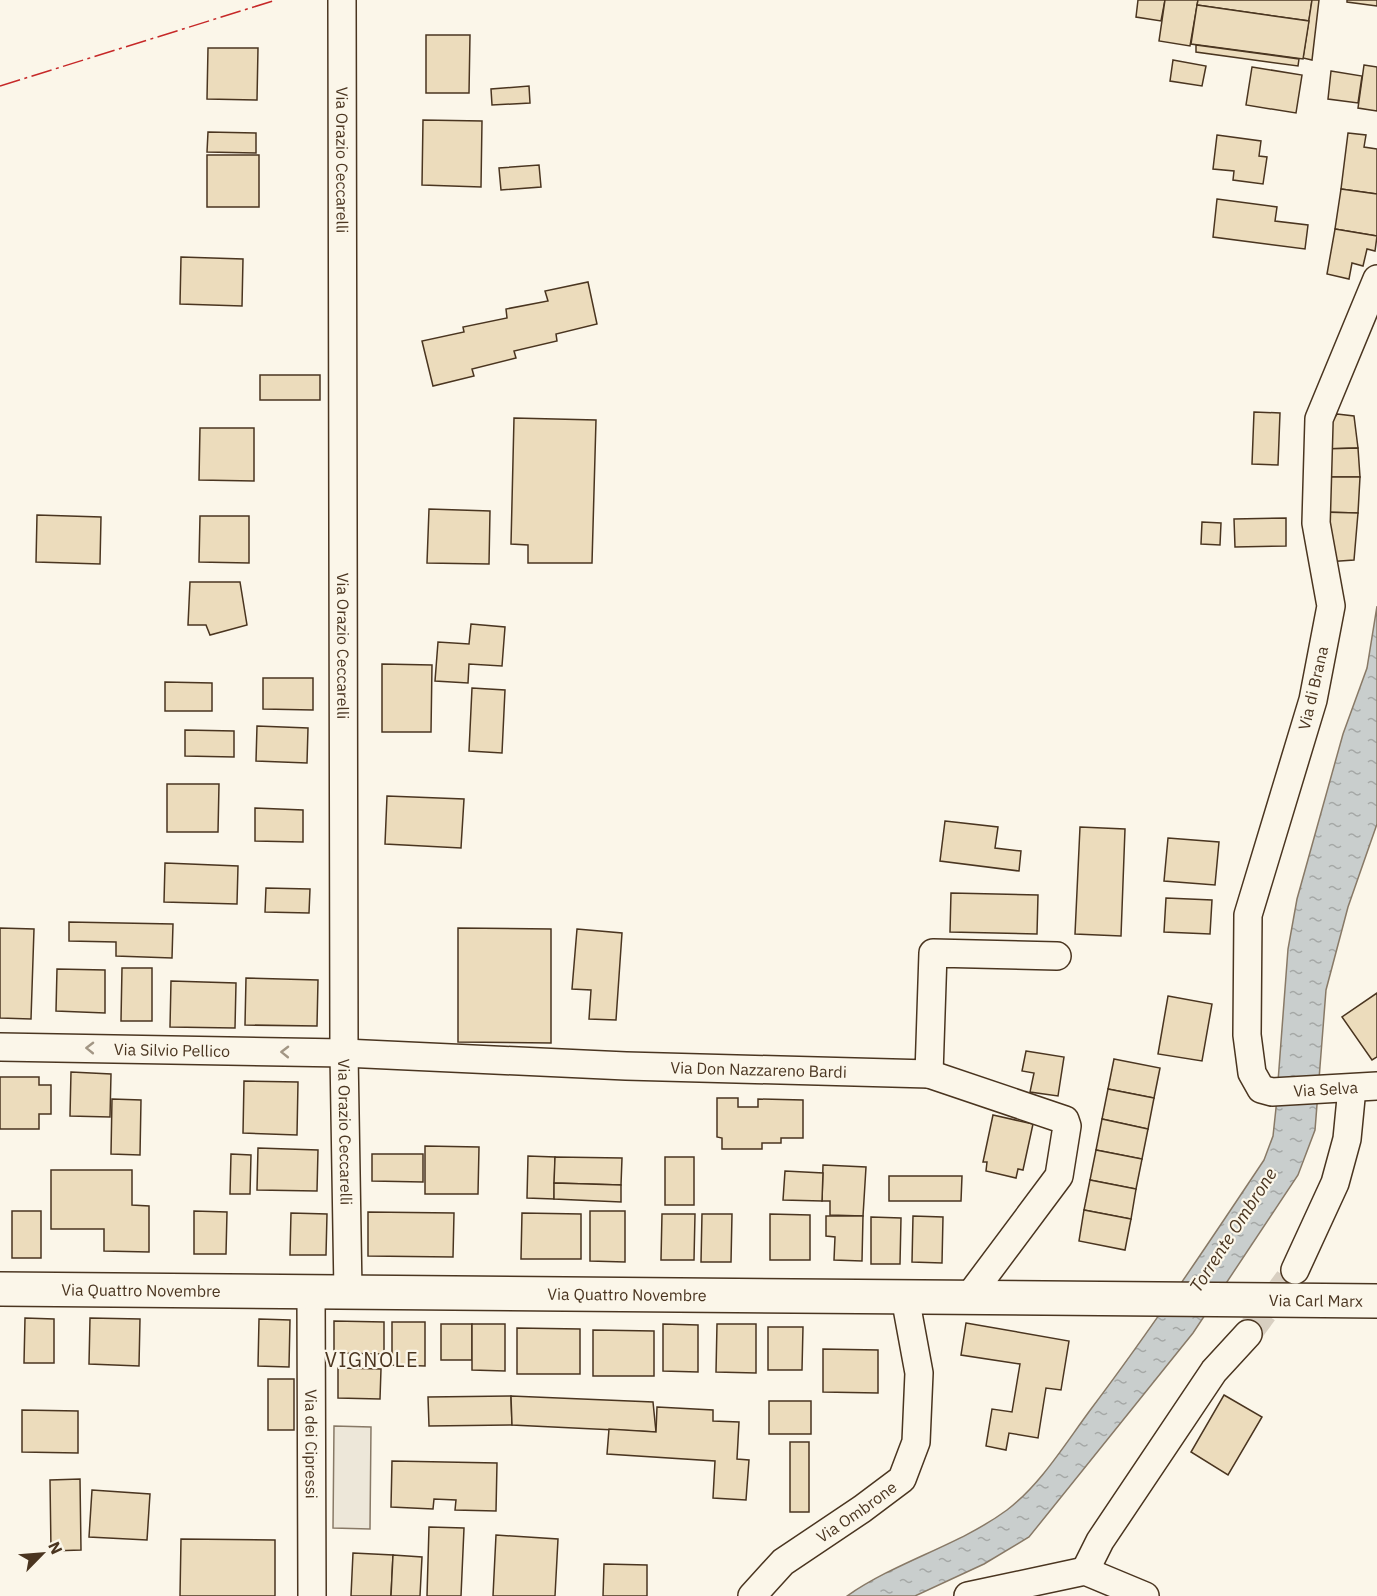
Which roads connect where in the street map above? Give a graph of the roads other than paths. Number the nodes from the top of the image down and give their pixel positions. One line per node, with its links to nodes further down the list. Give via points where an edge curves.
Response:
1 (342, 0): 5 (street, Via Orazio Ceccarelli)
2 (1377, 279): 8 (street, Via di Brana, via 1319,419 1316,523 1331,606 1313,700 1248,915 1247,1035 1252,1073 1261,1089)
3 (1057, 956): 6 (street, via 933,953)
4 (0, 1047): 5 (street, Via Silvio Pellico, one-way to 4)
5 (344, 1053): 6 (street, Via Don Nazzareno Bardi); 12 (street, Via Orazio Ceccarelli)
6 (929, 1074): 14 (street, Via Don Nazzareno Bardi, via 1065,1120 1067,1126 1059,1176)
7 (1356, 1088): 8 (street, Via Selva); 9 (street, via 1335,1183)
8 (1272, 1092)
9 (1295, 1270)
10 (0, 1289): 11 (main road, Via Quattro Novembre)
11 (311, 1292): 12 (main road, Via Quattro Novembre); 19 (street, Via dei Cipressi)
12 (348, 1292): 13 (main road, Via Quattro Novembre)
13 (905, 1297): 14 (main road, Via Quattro Novembre); 20 (street, Via Ombrone, via 920,1373 916,1442 902,1479 783,1562)
14 (968, 1298): 15 (main road, Via Quattro Novembre)
15 (1255, 1299): 16 (main road, Via Carl Marx)
16 (1377, 1301)
17 (1248, 1334): 18 (street, via 1207,1380 1106,1532)
18 (1085, 1571): 21 (street); 22 (street)
19 (312, 1596)
20 (752, 1596)
21 (968, 1596)
22 (1145, 1596)

